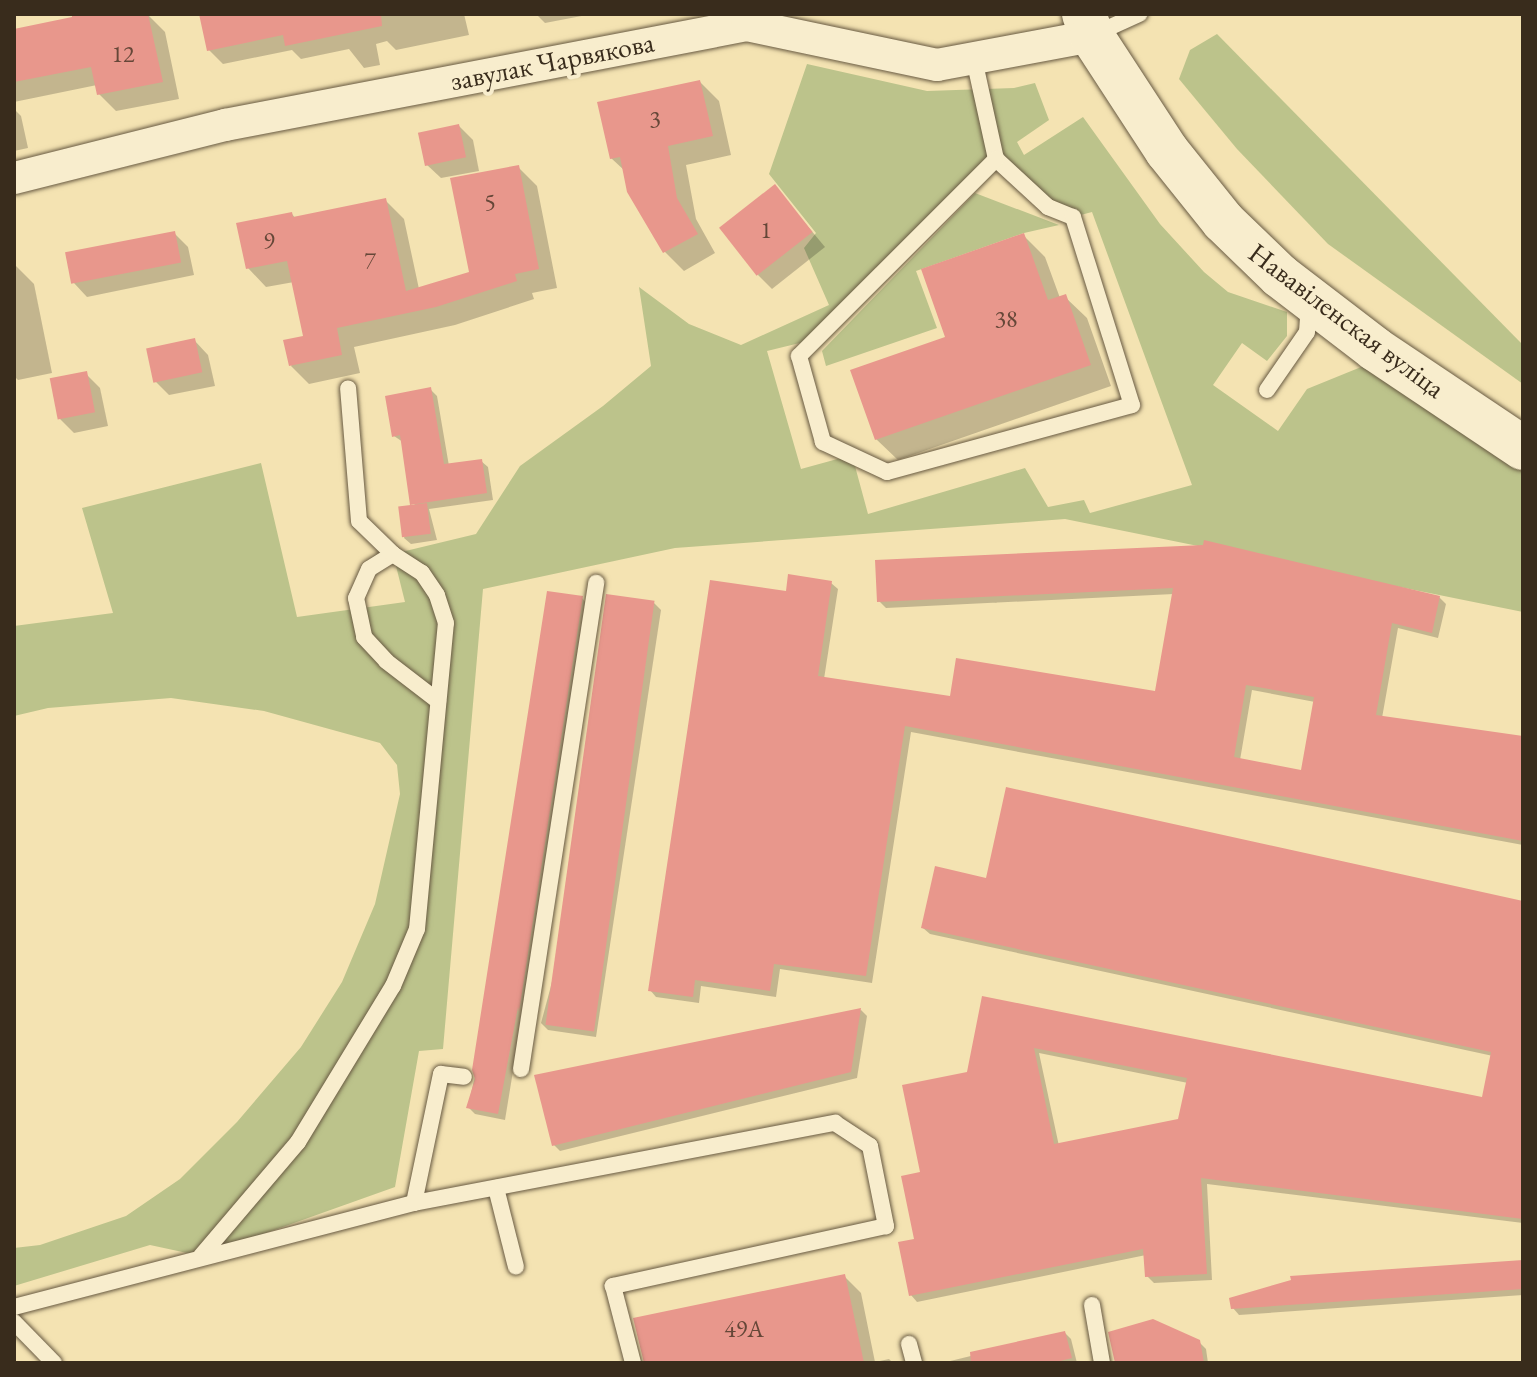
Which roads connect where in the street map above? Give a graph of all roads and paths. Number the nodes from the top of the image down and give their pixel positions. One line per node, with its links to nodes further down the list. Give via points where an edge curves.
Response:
1 (1139, 14): 3 (lane)
2 (746, 20): 4 (street, завулак Чарвякова, via 937,65); 6 (street, завулак Чарвякова, via 225,125)
3 (1088, 25): 4 (street, завулак Чарвякова); 7 (street, Нававіленская вуліца, via 1167,151 1223,221)
4 (974, 59): 5 (lane)
5 (996, 159): 5 (lane, via 1048,207 1073,217 1132,405 887,472 823,442 799,356)
6 (14, 178)
7 (1310, 299): 9 (lane, via 1307,332); 10 (street, Нававіленская вуліца)
8 (348, 388): 11 (lane, via 359,521)
9 (1267, 390)
10 (1523, 448)
11 (393, 554): 13 (lane, via 422,573 437,595 446,623); 13 (lane, via 369,569 356,598 364,637)
12 (596, 583): 14 (lane)
13 (438, 701): 18 (lane, via 417,929 393,986 298,1142)
14 (521, 1069)
15 (464, 1077): 17 (lane, via 441,1074)
16 (496, 1188): 17 (lane); 19 (lane); 25 (lane, via 835,1123 870,1146 886,1226 613,1286)
17 (414, 1203): 18 (lane)
18 (201, 1256): 21 (lane)
19 (516, 1267)
20 (1092, 1305): 27 (lane)
21 (14, 1307)
22 (14, 1322): 24 (lane)
23 (909, 1344): 26 (lane)
24 (54, 1363)
25 (633, 1363)
26 (914, 1363)
27 (1102, 1363)

